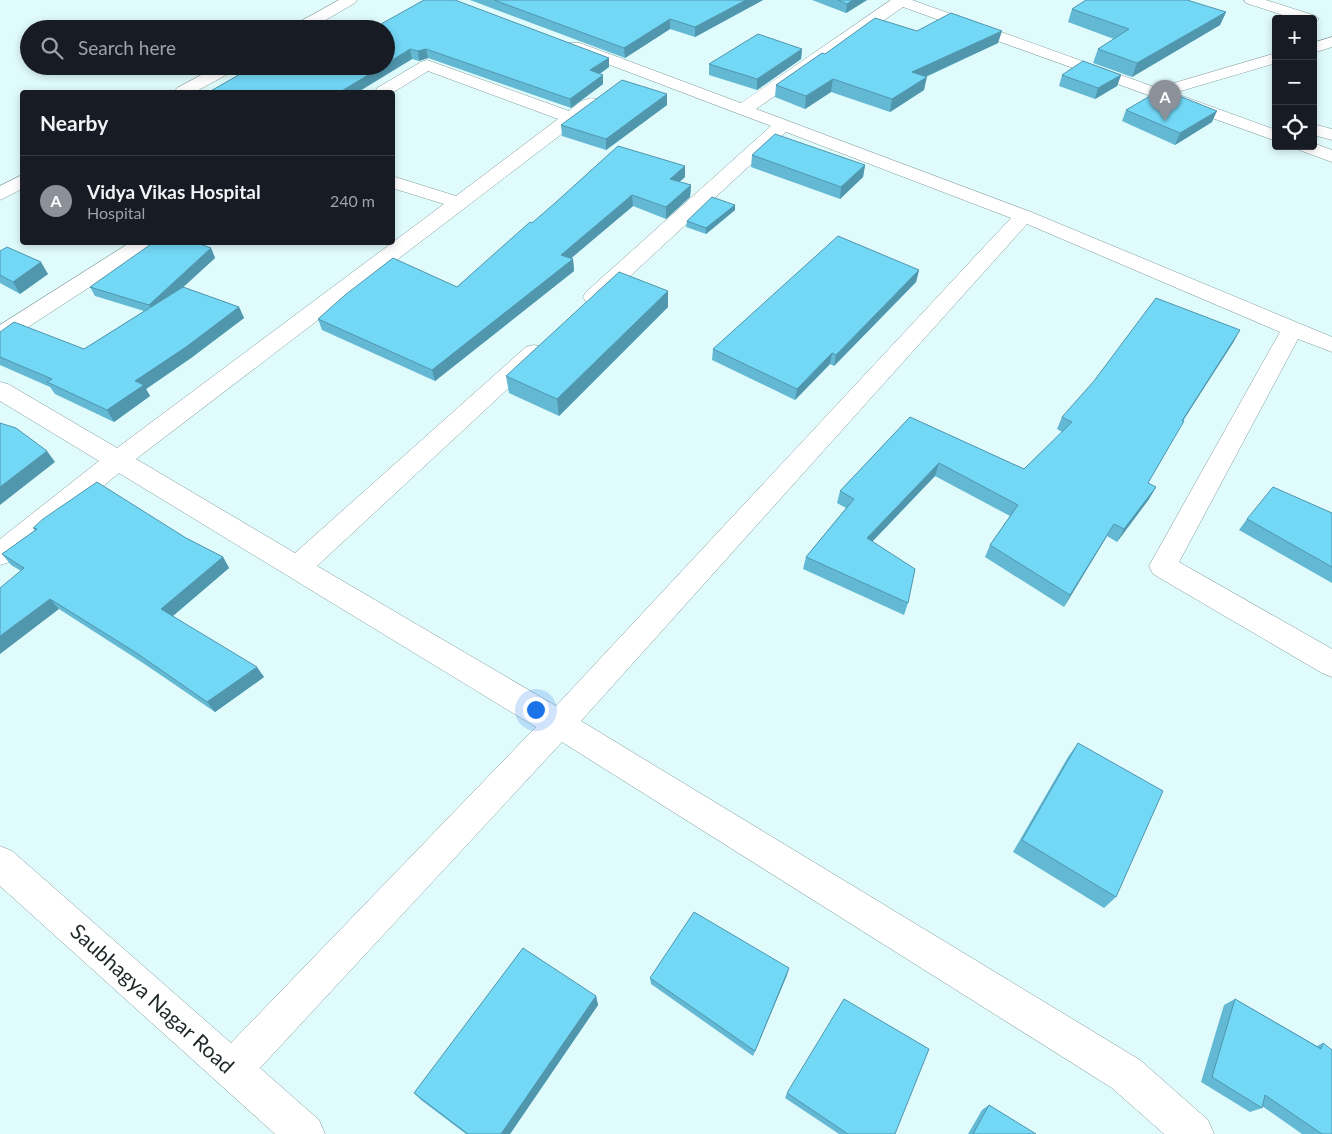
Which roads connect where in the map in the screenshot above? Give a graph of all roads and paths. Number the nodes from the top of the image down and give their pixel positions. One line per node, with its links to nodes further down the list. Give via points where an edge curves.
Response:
1 (350, 0): 5 (street)
2 (901, 0): 16 (street); 18 (street)
3 (1251, 0): 4 (street)
4 (1300, 15)
5 (314, 20)
6 (562, 42): 10 (street)
7 (1332, 42): 8 (street)
8 (1317, 47)
9 (1272, 59): 13 (street)
10 (636, 70): 18 (street); 19 (street)
11 (1157, 74): 13 (street)
12 (214, 75): 14 (street)
13 (1184, 84): 16 (street); 17 (street)
14 (187, 90)
15 (386, 90): 19 (street, via 427,64)
16 (1156, 93): 22 (street)
17 (1212, 94)
18 (742, 110): 20 (street)
19 (571, 118): 29 (street)
20 (783, 125): 30 (street); 32 (street)
21 (1317, 130): 23 (street)
22 (1272, 135)
23 (1332, 135)
24 (1316, 150): 25 (street)
25 (1332, 156)
26 (20, 182): 28 (street)
27 (395, 183): 29 (street)
28 (0, 194)
29 (458, 203): 38 (street)
30 (1024, 216): 33 (street); 42 (street)
31 (141, 245): 34 (street)
32 (577, 313)
33 (1293, 328): 36 (street); 41 (street, via 1163,566)
34 (0, 335)
35 (548, 340): 40 (street)
36 (1332, 345)
37 (0, 390): 38 (street)
38 (118, 460): 39 (street); 40 (street)
39 (0, 554)
40 (297, 568): 42 (street)
41 (1332, 664)
42 (558, 724): 44 (street); 46 (street, via 1126,1074)
43 (0, 863): 44 (street, Saubhagya Nagar Road)
44 (232, 1070): 45 (street, Saubhagya Nagar Road)
45 (304, 1134)
46 (1194, 1134)

